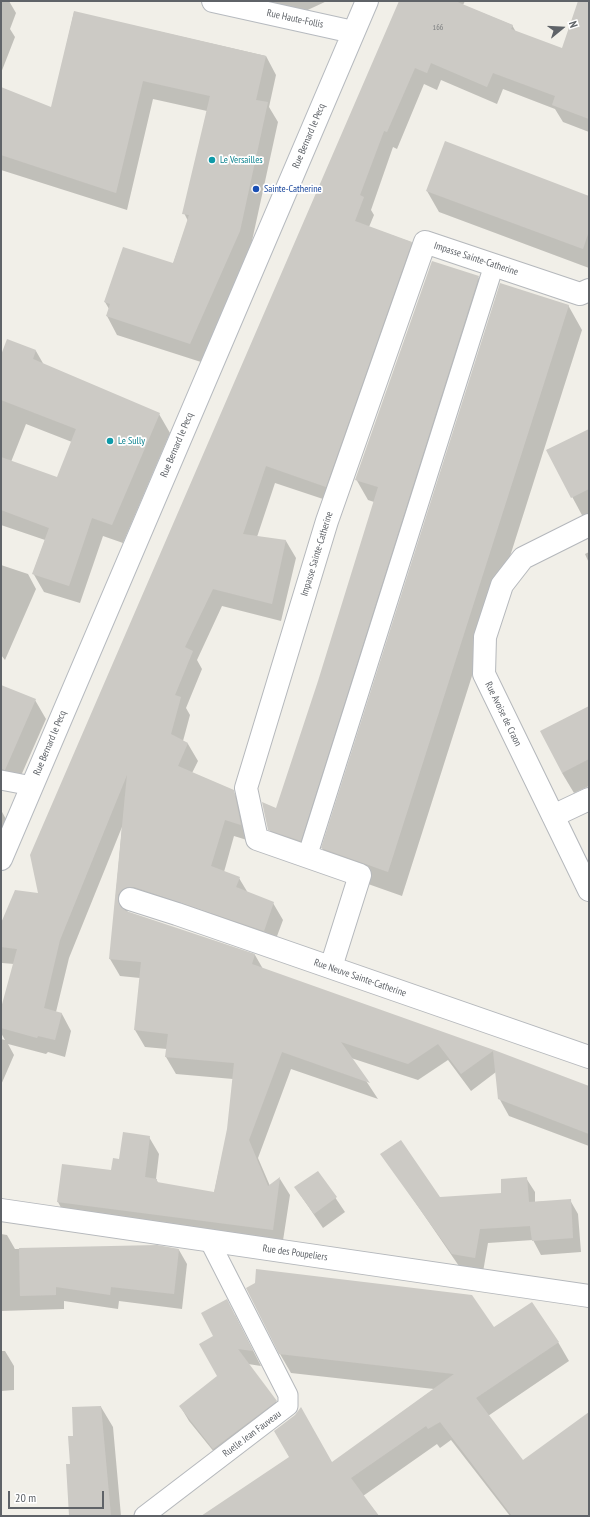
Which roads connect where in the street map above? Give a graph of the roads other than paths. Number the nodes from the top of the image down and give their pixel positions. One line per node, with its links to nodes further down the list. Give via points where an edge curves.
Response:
1 (213, 1): 3 (street, Rue Haute-Follis)
2 (367, 1): 3 (street, Rue Bernard le Pecq)
3 (353, 32): 8 (street, Rue Bernard le Pecq)
4 (494, 265): 5 (street, Impasse Sainte-Catherine, via 580,294); 11 (lane); 11 (street, Impasse Sainte-Catherine, via 425,242 327,521 246,788 257,839)
5 (589, 290)
6 (589, 524): 10 (street, Rue Avoise de Craon, via 523,558 502,585 485,637 484,674)
7 (1, 780): 8 (lane)
8 (32, 786): 12 (street, Rue Bernard le Pecq)
9 (589, 799): 10 (street)
10 (553, 816): 13 (street, Rue Avoise de Craon)
11 (307, 857): 15 (street, Impasse Sainte-Catherine, via 360,875)
12 (1, 859)
13 (589, 890)
14 (130, 899): 15 (street, Rue Neuve Sainte-Catherine)
15 (331, 967): 16 (street, Rue Neuve Sainte-Catherine)
16 (589, 1057)
17 (1, 1210): 18 (street, Rue des Poupeliers)
18 (209, 1240): 19 (street, Rue des Poupeliers); 20 (lane, Ruelle Jean Fauveau, via 288,1395 288,1406)
19 (589, 1296)
20 (144, 1516)

